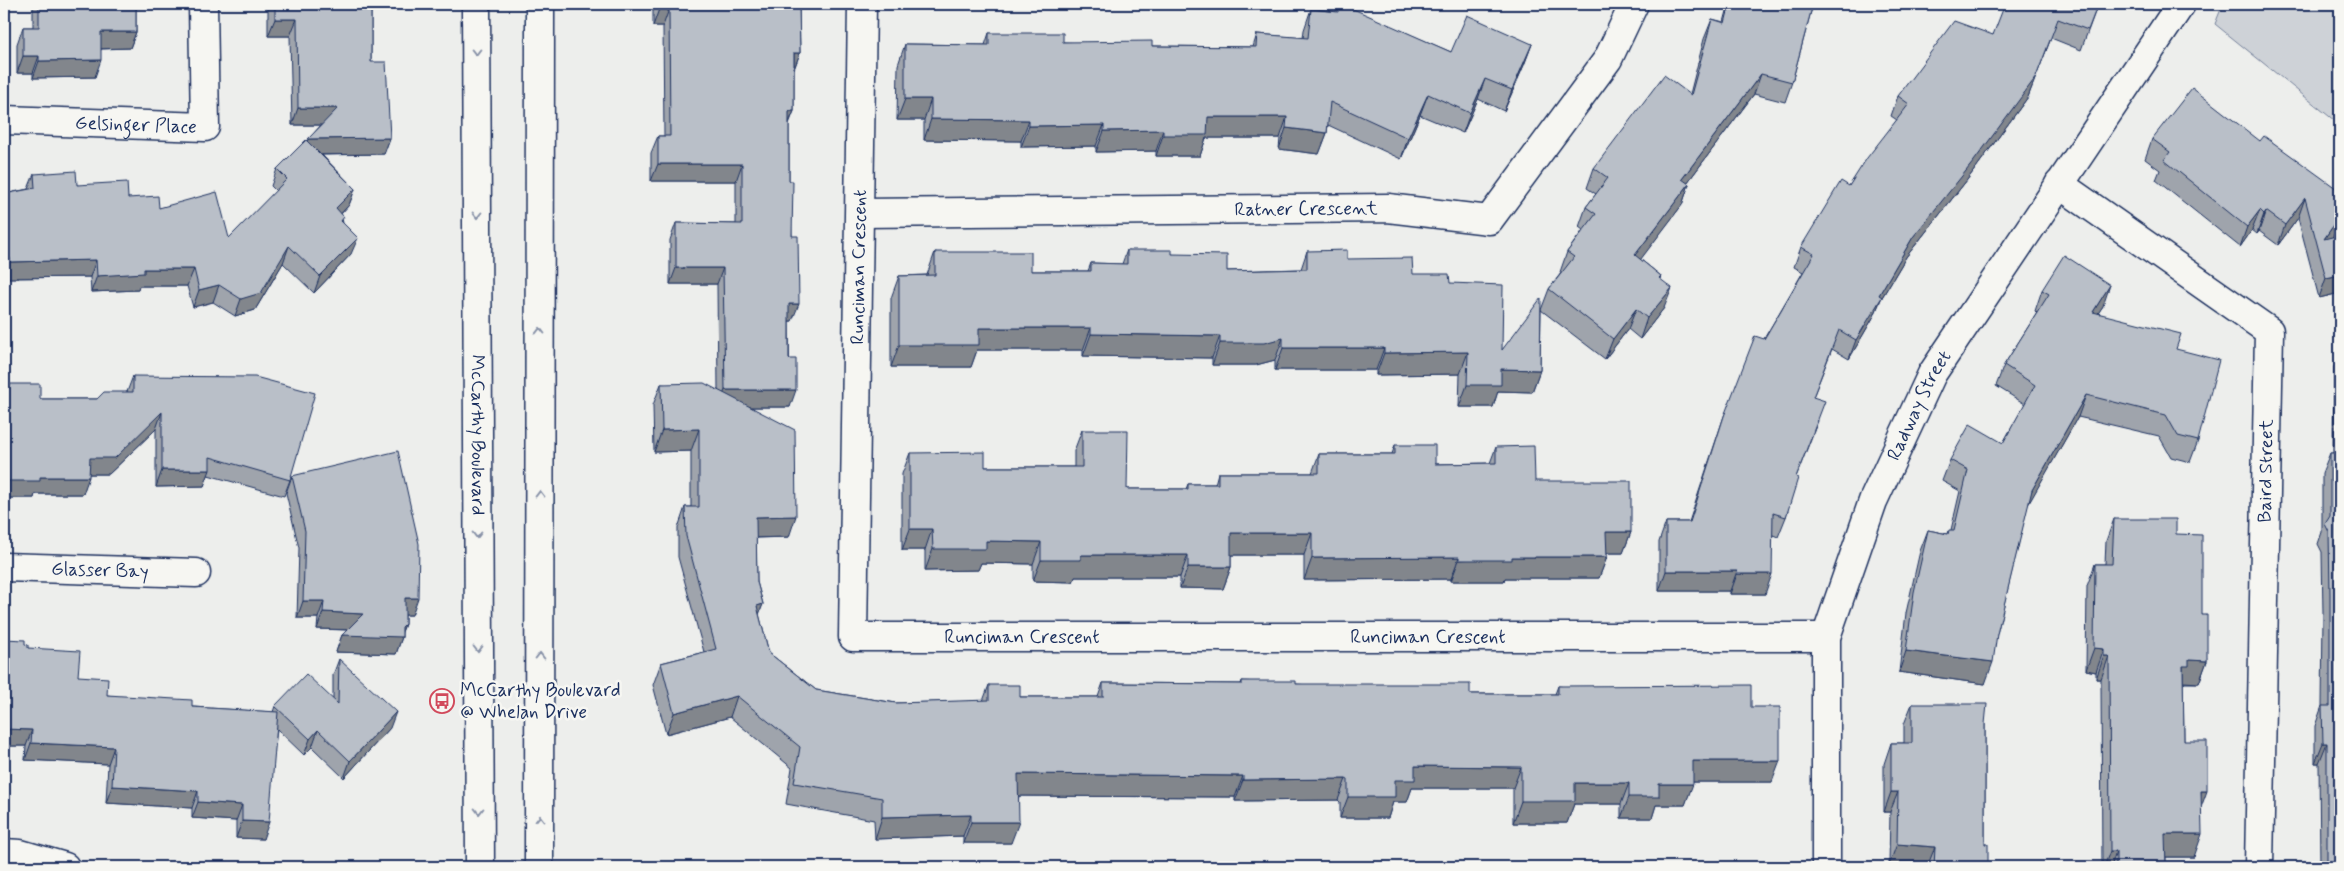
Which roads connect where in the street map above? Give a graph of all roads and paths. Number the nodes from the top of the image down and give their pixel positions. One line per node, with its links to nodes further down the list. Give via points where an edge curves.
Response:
1 (203, 4): 7 (street, Gelsinger Place, via 205,128)
2 (476, 4): 15 (street, McCarthy Boulevard, one-way to 15)
3 (540, 4): 16 (street, one-way to 3)
4 (862, 4): 9 (street, Runciman Crescent)
5 (1634, 4): 9 (street, Ratner Crescent, via 1608,59 1489,220 1388,208)
6 (2180, 4): 8 (street, Radway Street)
7 (4, 120)
8 (2059, 184): 12 (street, Radway Street, via 1932,374 1873,501); 18 (street, Baird Street, via 2269,331)
9 (860, 212): 12 (street, Runciman Crescent, via 853,637)
10 (4, 568): 11 (street, Glasser Bay)
11 (196, 573)
12 (1826, 637): 17 (street, Radway Street)
13 (4, 852): 14 (street)
14 (66, 867)
15 (480, 867)
16 (540, 867)
17 (1826, 867)
18 (2259, 867)

